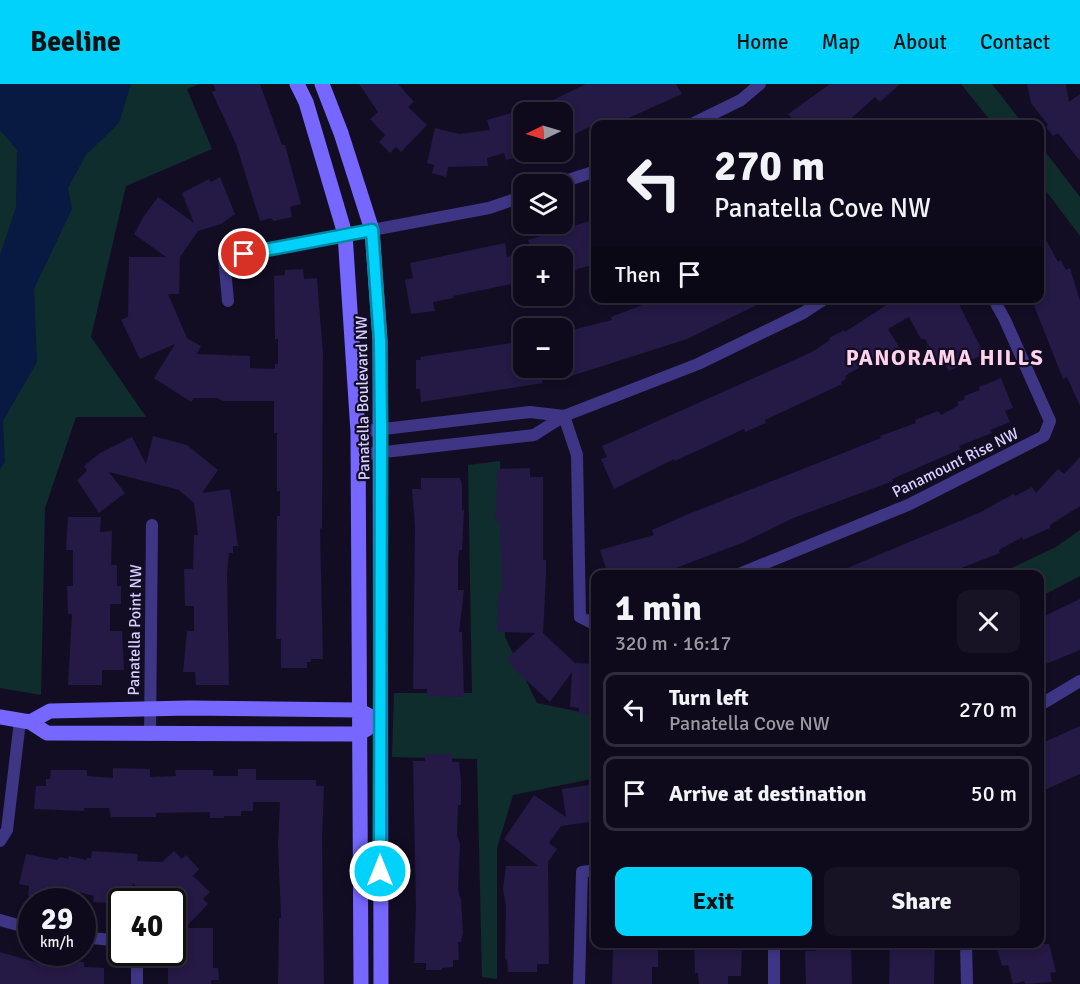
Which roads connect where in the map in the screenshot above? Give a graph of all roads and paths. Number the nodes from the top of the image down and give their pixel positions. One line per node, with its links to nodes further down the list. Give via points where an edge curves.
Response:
1 (297, 84): 9 (street, Panatella Boulevard NW, via 306,102)
2 (322, 84): 8 (street, Panatella Boulevard NW)
3 (760, 84): 4 (street, via 741,100)
4 (700, 120)
5 (591, 173): 6 (street)
6 (573, 178)
7 (513, 200): 8 (street, via 489,208)
8 (372, 230): 9 (street); 14 (street, Panatella Boulevard NW, via 380,340)
9 (345, 234): 10 (street, via 224,258); 15 (street, Panatella Boulevard NW)
10 (228, 302)
11 (818, 303): 13 (street, via 698,364)
12 (996, 303): 19 (street, Panamount Rise NW, via 1050,421 1044,436 908,505)
13 (564, 416): 14 (street, via 530,412); 16 (street, via 534,435); 20 (street, via 577,455 580,617)
14 (381, 429): 15 (street); 16 (street, Panatella Boulevard NW)
15 (358, 432): 17 (street, Panatella Boulevard NW)
16 (382, 454): 17 (street); 26 (street, Panatella Boulevard NW)
17 (358, 455): 24 (street, Panatella Boulevard NW)
18 (152, 525): 23 (street, Panatella Point NW)
19 (749, 570)
20 (591, 622)
21 (1080, 681): 22 (street)
22 (1044, 703)
23 (150, 710): 24 (street); 27 (street, via 50,711); 29 (street, Panatella Point NW)
24 (358, 710): 26 (street); 28 (street, Panatella Boulevard NW)
25 (0, 717): 27 (street)
26 (379, 721): 28 (street); 39 (street, Panatella Boulevard NW)
27 (25, 722): 29 (street, via 47,733); 30 (street, via 7,830)
28 (358, 734): 29 (street); 38 (street, Panatella Boulevard NW)
29 (150, 735)
30 (0, 841)
31 (591, 871): 40 (street, via 582,872)
32 (0, 920): 33 (street)
33 (18, 924)
34 (774, 948): 41 (street)
35 (966, 948): 42 (street)
36 (137, 966): 37 (street)
37 (137, 984)
38 (361, 984)
39 (381, 984)
40 (579, 984)
41 (774, 984)
42 (967, 984)

